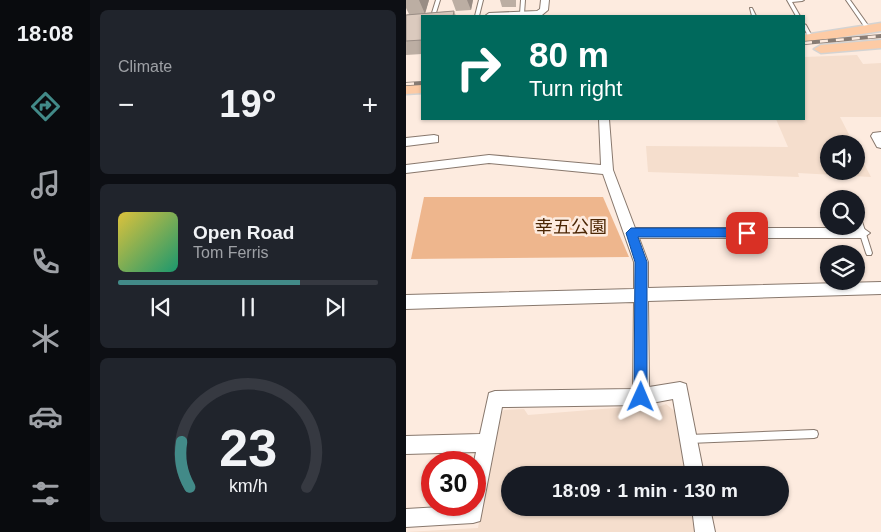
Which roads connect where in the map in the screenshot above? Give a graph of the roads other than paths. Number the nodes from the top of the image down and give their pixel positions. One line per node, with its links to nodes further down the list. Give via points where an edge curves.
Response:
1 (438, 0): 10 (lane)
2 (481, 0): 11 (lane)
3 (523, 0): 9 (lane)
4 (545, 0): 9 (street, via 544,10)
5 (789, 0): 6 (lane); 14 (lane)
6 (802, 0)
7 (848, 0): 15 (lane)
8 (751, 9): 13 (lane)
9 (522, 14): 12 (street)
10 (433, 15)
11 (477, 15)
12 (506, 15)
13 (754, 15)
14 (797, 15)
15 (876, 30): 16 (main road)
16 (806, 39)
17 (881, 44): 19 (main road)
18 (881, 49): 20 (main road)
19 (805, 51)
20 (805, 51)
21 (421, 75): 22 (main road)
22 (406, 76)
23 (421, 88): 24 (main road)
24 (406, 89)
25 (604, 120): 31 (street)
26 (881, 136): 29 (street, via 877,136)
27 (434, 139): 28 (street)
28 (406, 142)
29 (881, 144)
30 (406, 169): 31 (street, via 489,159)
31 (607, 170): 32 (street)
32 (631, 233): 33 (street); 37 (street, via 641,262)
33 (820, 233)
34 (864, 235): 35 (lane)
35 (869, 253)
36 (881, 288): 37 (street)
37 (642, 296): 38 (street); 39 (street)
38 (406, 302)
39 (641, 397): 41 (street, via 680,390); 42 (street, via 495,399)
40 (814, 434): 41 (lane)
41 (688, 439): 44 (street)
42 (487, 443): 43 (street); 46 (street, via 473,514)
43 (406, 445)
44 (693, 466)
45 (702, 516): 47 (street)
46 (406, 518)
47 (705, 532)

